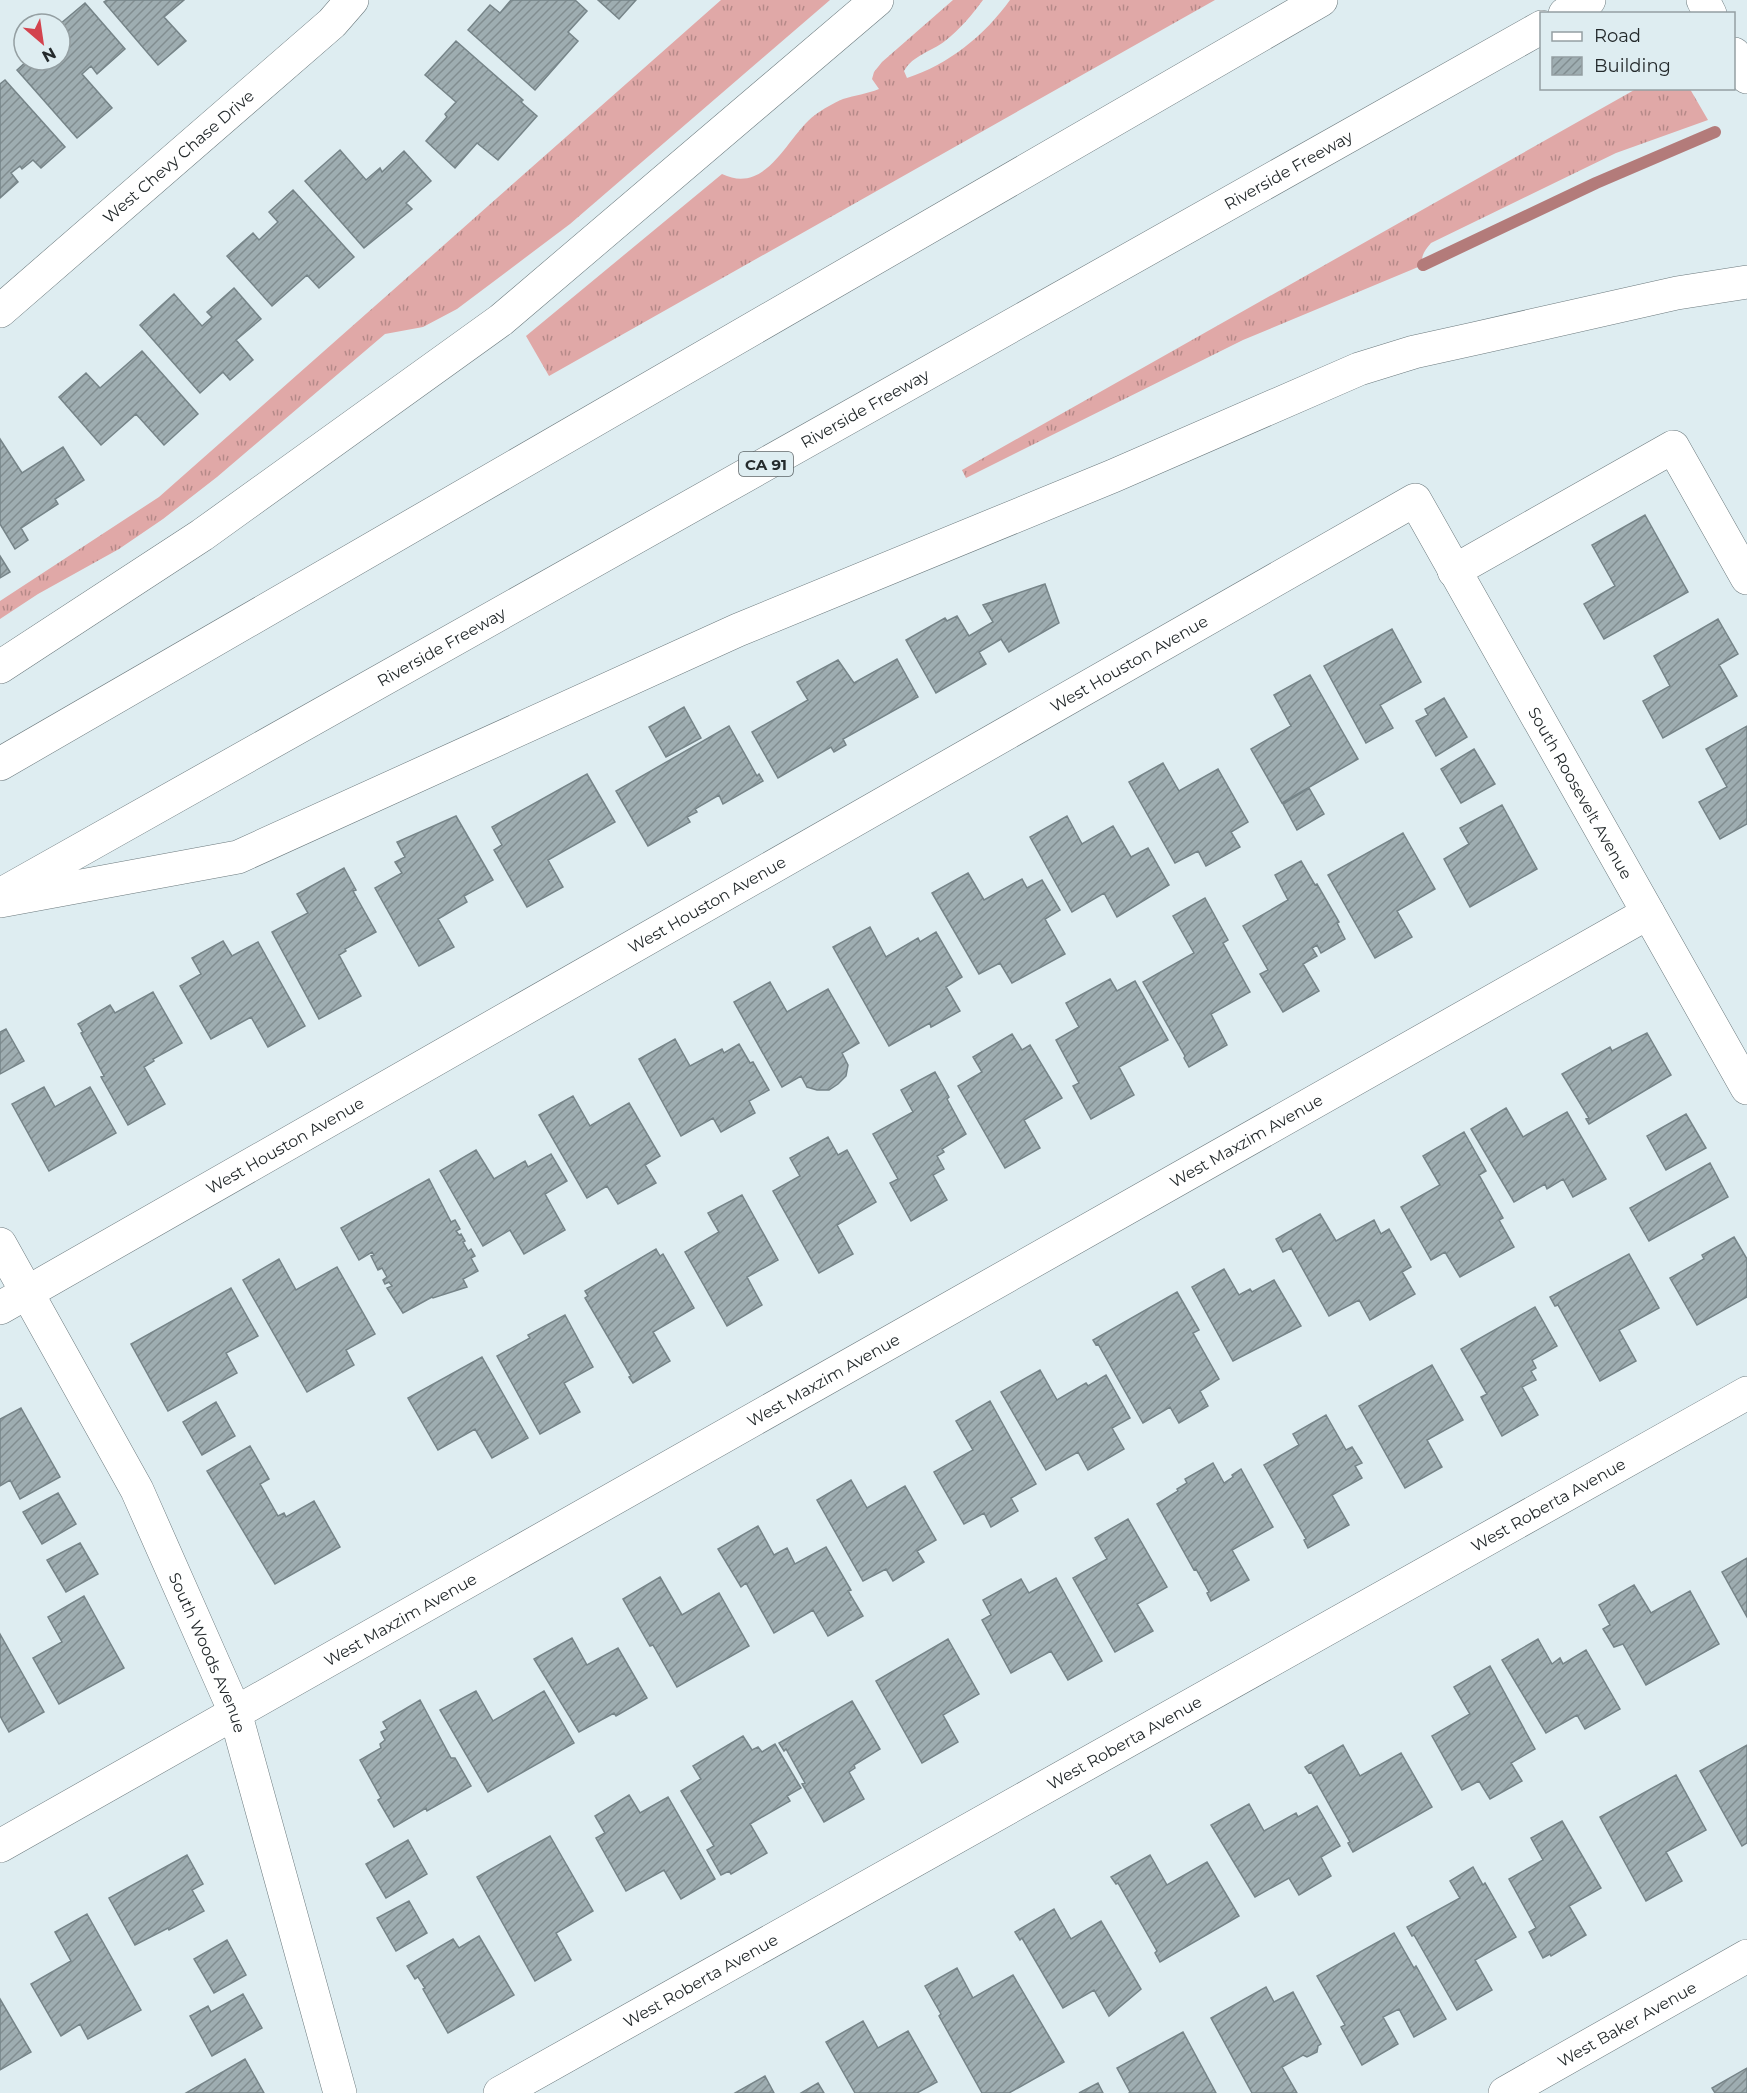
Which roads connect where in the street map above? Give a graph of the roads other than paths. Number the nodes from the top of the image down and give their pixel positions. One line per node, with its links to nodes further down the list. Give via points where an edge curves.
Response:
1 (352, 0): 10 (main road, West Chevy Chase Drive, via 332,23)
2 (877, 0): 14 (main road, via 501,320 202,535)
3 (1321, 0): 15 (main road)
4 (1589, 0): 5 (main road)
5 (1568, 12)
6 (1537, 29): 16 (main road, Riverside Freeway / CA 91)
7 (1735, 56): 8 (main road)
8 (1747, 77)
9 (1747, 282): 17 (main road, via 1677,293 1518,328 1359,369 738,630 238,857)
10 (0, 311)
11 (1415, 500): 12 (main road, South Roosevelt Avenue); 21 (main road, West Houston Avenue)
12 (1455, 572): 13 (main road, via 1673,447); 18 (main road, South Roosevelt Avenue)
13 (1747, 578)
14 (0, 667)
15 (0, 765)
16 (0, 895)
17 (0, 901)
18 (1648, 913): 19 (main road, South Roosevelt Avenue); 23 (main road, West Maxzim Avenue)
19 (1747, 1088)
20 (0, 1244): 21 (main road, South Woods Avenue)
21 (14, 1300): 23 (main road, South Woods Avenue, via 137,1490)
22 (1747, 1393): 27 (main road, West Roberta Avenue)
23 (235, 1713): 24 (main road, West Maxzim Avenue); 26 (main road, South Woods Avenue)
24 (0, 1846)
25 (1747, 1956): 28 (main road, West Baker Avenue)
26 (340, 2093)
27 (500, 2093)
28 (1504, 2093)

